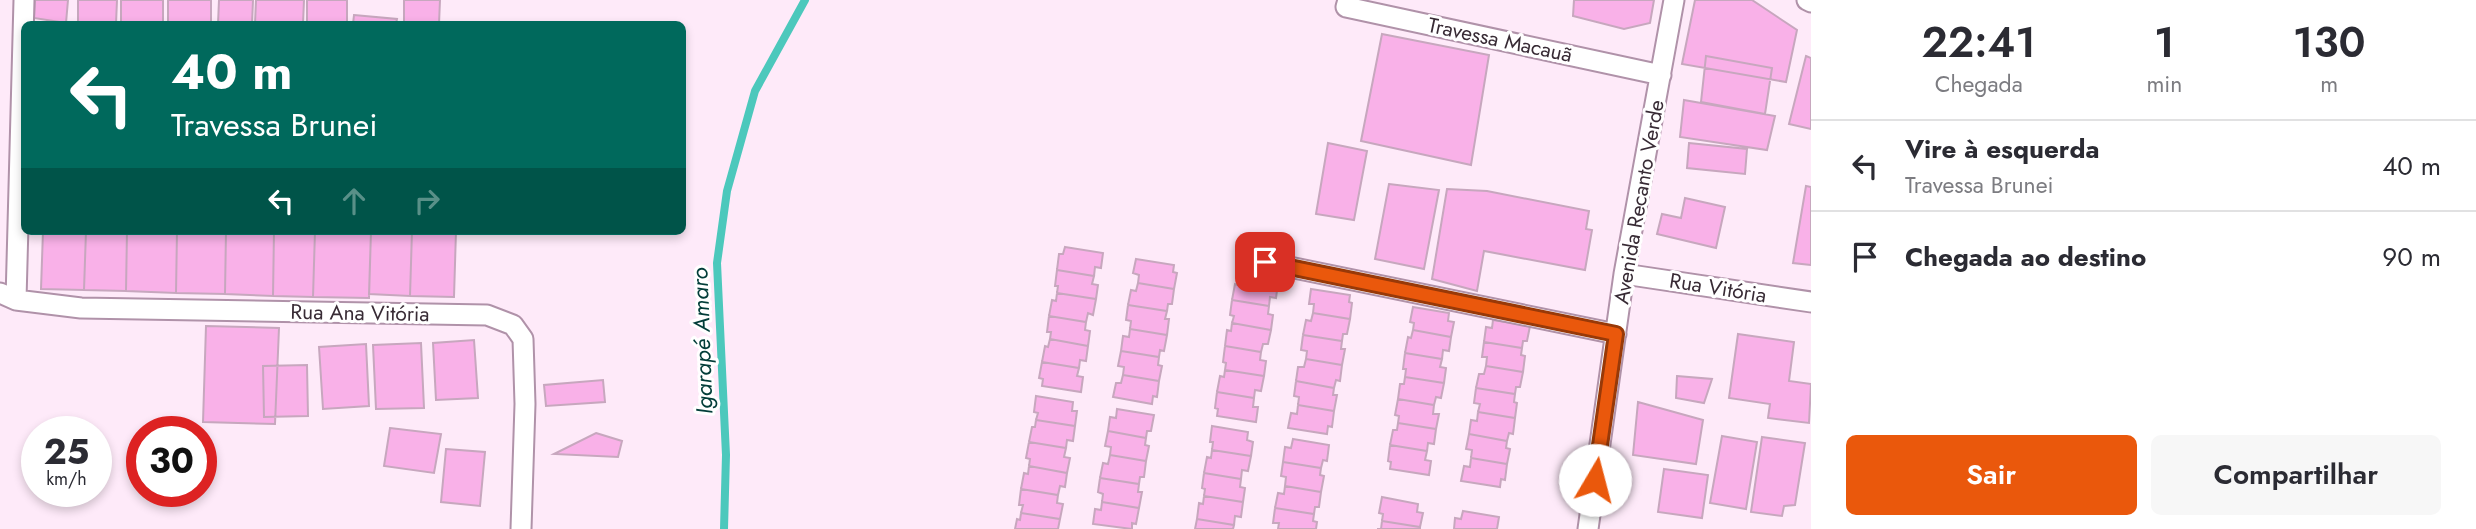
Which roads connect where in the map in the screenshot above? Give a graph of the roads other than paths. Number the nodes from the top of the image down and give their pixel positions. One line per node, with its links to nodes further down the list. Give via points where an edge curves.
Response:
1 (24, 0): 4 (street)
2 (1348, 0): 5 (street, Travessa Macauã, via 1346,7)
3 (1674, 0): 5 (street, Avenida Recanto Verde)
4 (24, 21)
5 (1661, 75): 8 (street, Avenida Recanto Verde)
6 (21, 121): 9 (street)
7 (1265, 262): 11 (street)
8 (1624, 274): 10 (street, Rua Vitória); 11 (street, Avenida Recanto Verde)
9 (8, 297): 12 (street, Rua Ana Vitória, via 81,308 487,316 513,325 523,340)
10 (1811, 302)
11 (1616, 334): 13 (street, Avenida Recanto Verde)
12 (521, 529)
13 (1588, 529)

